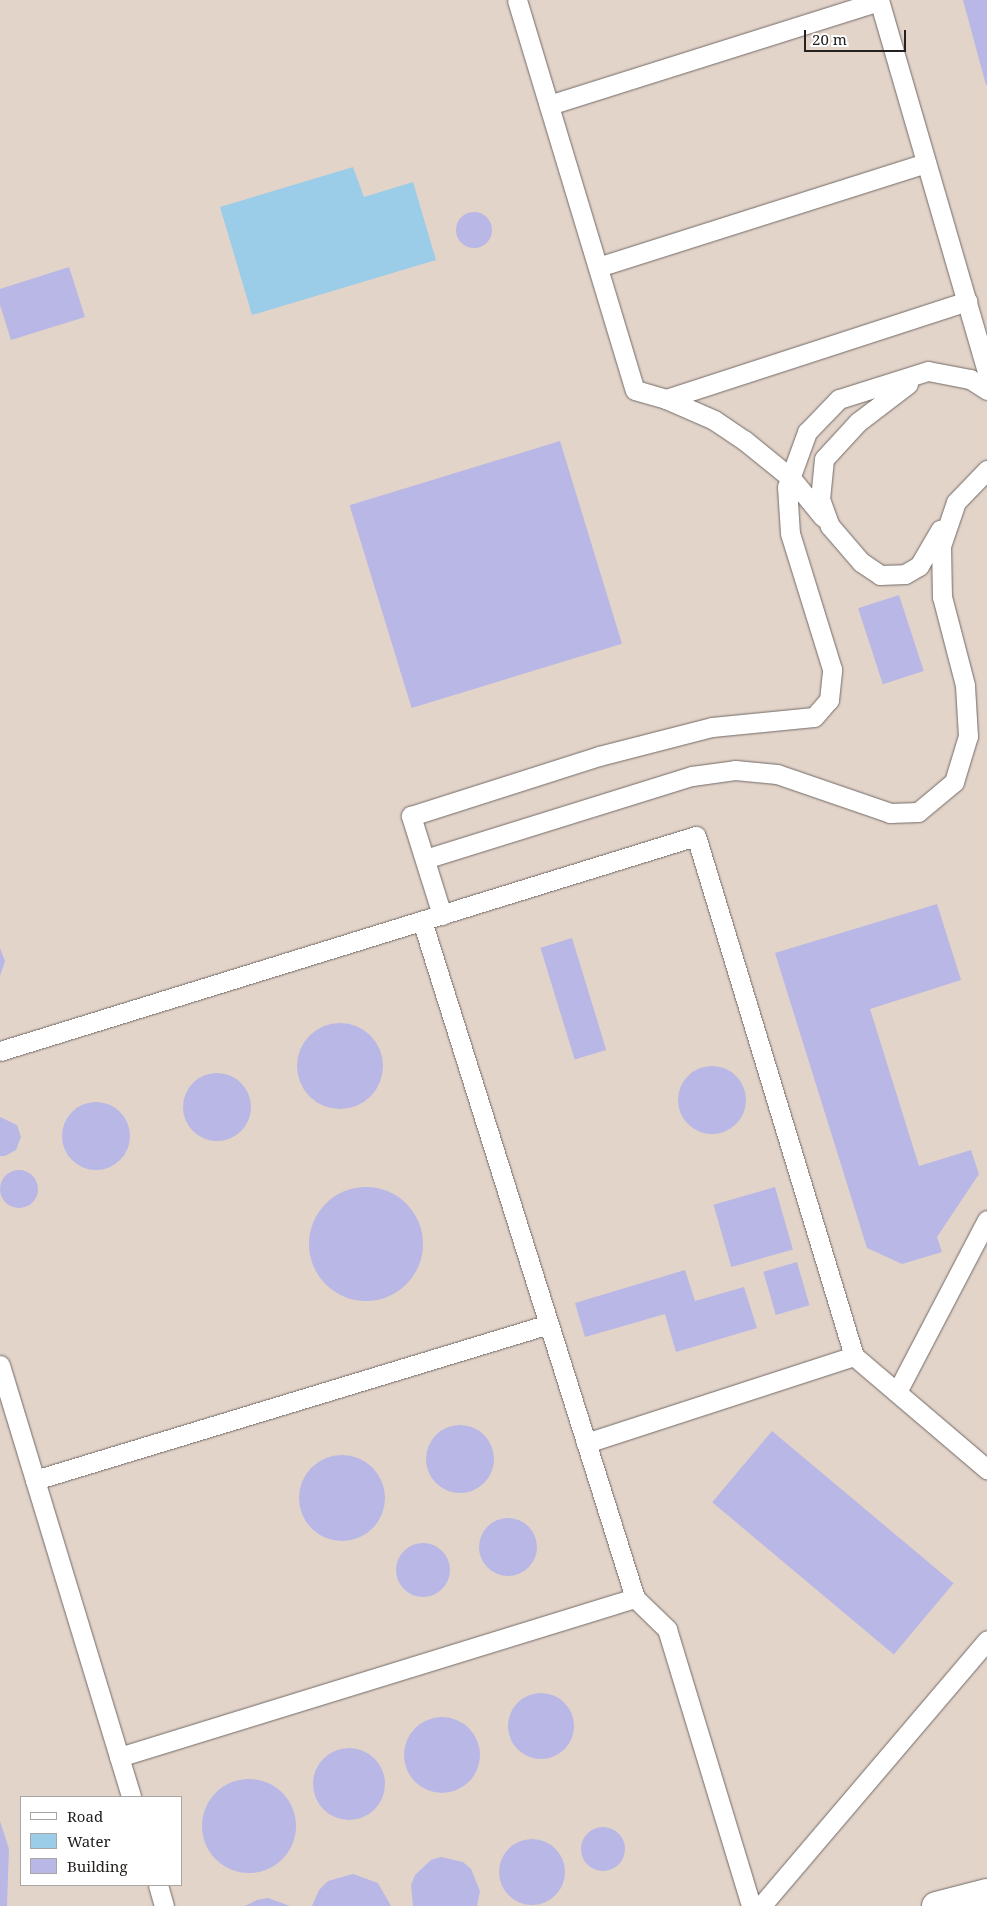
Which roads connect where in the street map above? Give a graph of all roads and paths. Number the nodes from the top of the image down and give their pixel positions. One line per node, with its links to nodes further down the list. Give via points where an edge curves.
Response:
1 (517, 0): 3 (lane)
2 (879, 0): 3 (lane); 4 (lane)
3 (549, 105): 5 (lane)
4 (926, 163): 5 (lane); 6 (lane)
5 (598, 267): 10 (lane, via 635,390)
6 (966, 301): 8 (lane); 10 (lane)
7 (928, 371): 9 (lane, via 970,379); 12 (lane, via 839,399 807,432); 14 (lane, via 865,416 824,459 820,499)
8 (987, 372)
9 (987, 390)
10 (666, 399): 12 (lane, via 714,420)
11 (987, 470): 13 (lane)
12 (791, 478): 14 (lane); 15 (lane, via 787,487 790,533 832,669 829,700 814,718 712,727 599,756 411,816)
13 (956, 502): 14 (lane, via 919,566 905,574 880,575 861,562); 15 (lane, via 941,546 942,597 965,685 968,736 954,782 918,812 890,813 777,774 735,770 692,776)
14 (830, 526)
15 (425, 859): 16 (lane)
16 (442, 915): 17 (lane); 21 (lane, via 696,836)
17 (422, 921): 18 (lane); 20 (lane)
18 (0, 1051)
19 (987, 1220): 23 (lane)
20 (549, 1324): 24 (lane); 26 (lane)
21 (854, 1356): 23 (lane); 24 (lane)
22 (0, 1365): 26 (lane)
23 (897, 1392): 25 (lane)
24 (586, 1443): 27 (lane)
25 (987, 1469)
26 (35, 1480): 29 (lane)
27 (635, 1598): 29 (lane); 34 (lane, via 667,1629)
28 (987, 1640): 35 (lane)
29 (119, 1757): 30 (lane)
30 (131, 1796)
31 (158, 1886): 33 (lane)
32 (987, 1893): 36 (street)
33 (164, 1906)
34 (751, 1906)
35 (761, 1906)
36 (936, 1906)

